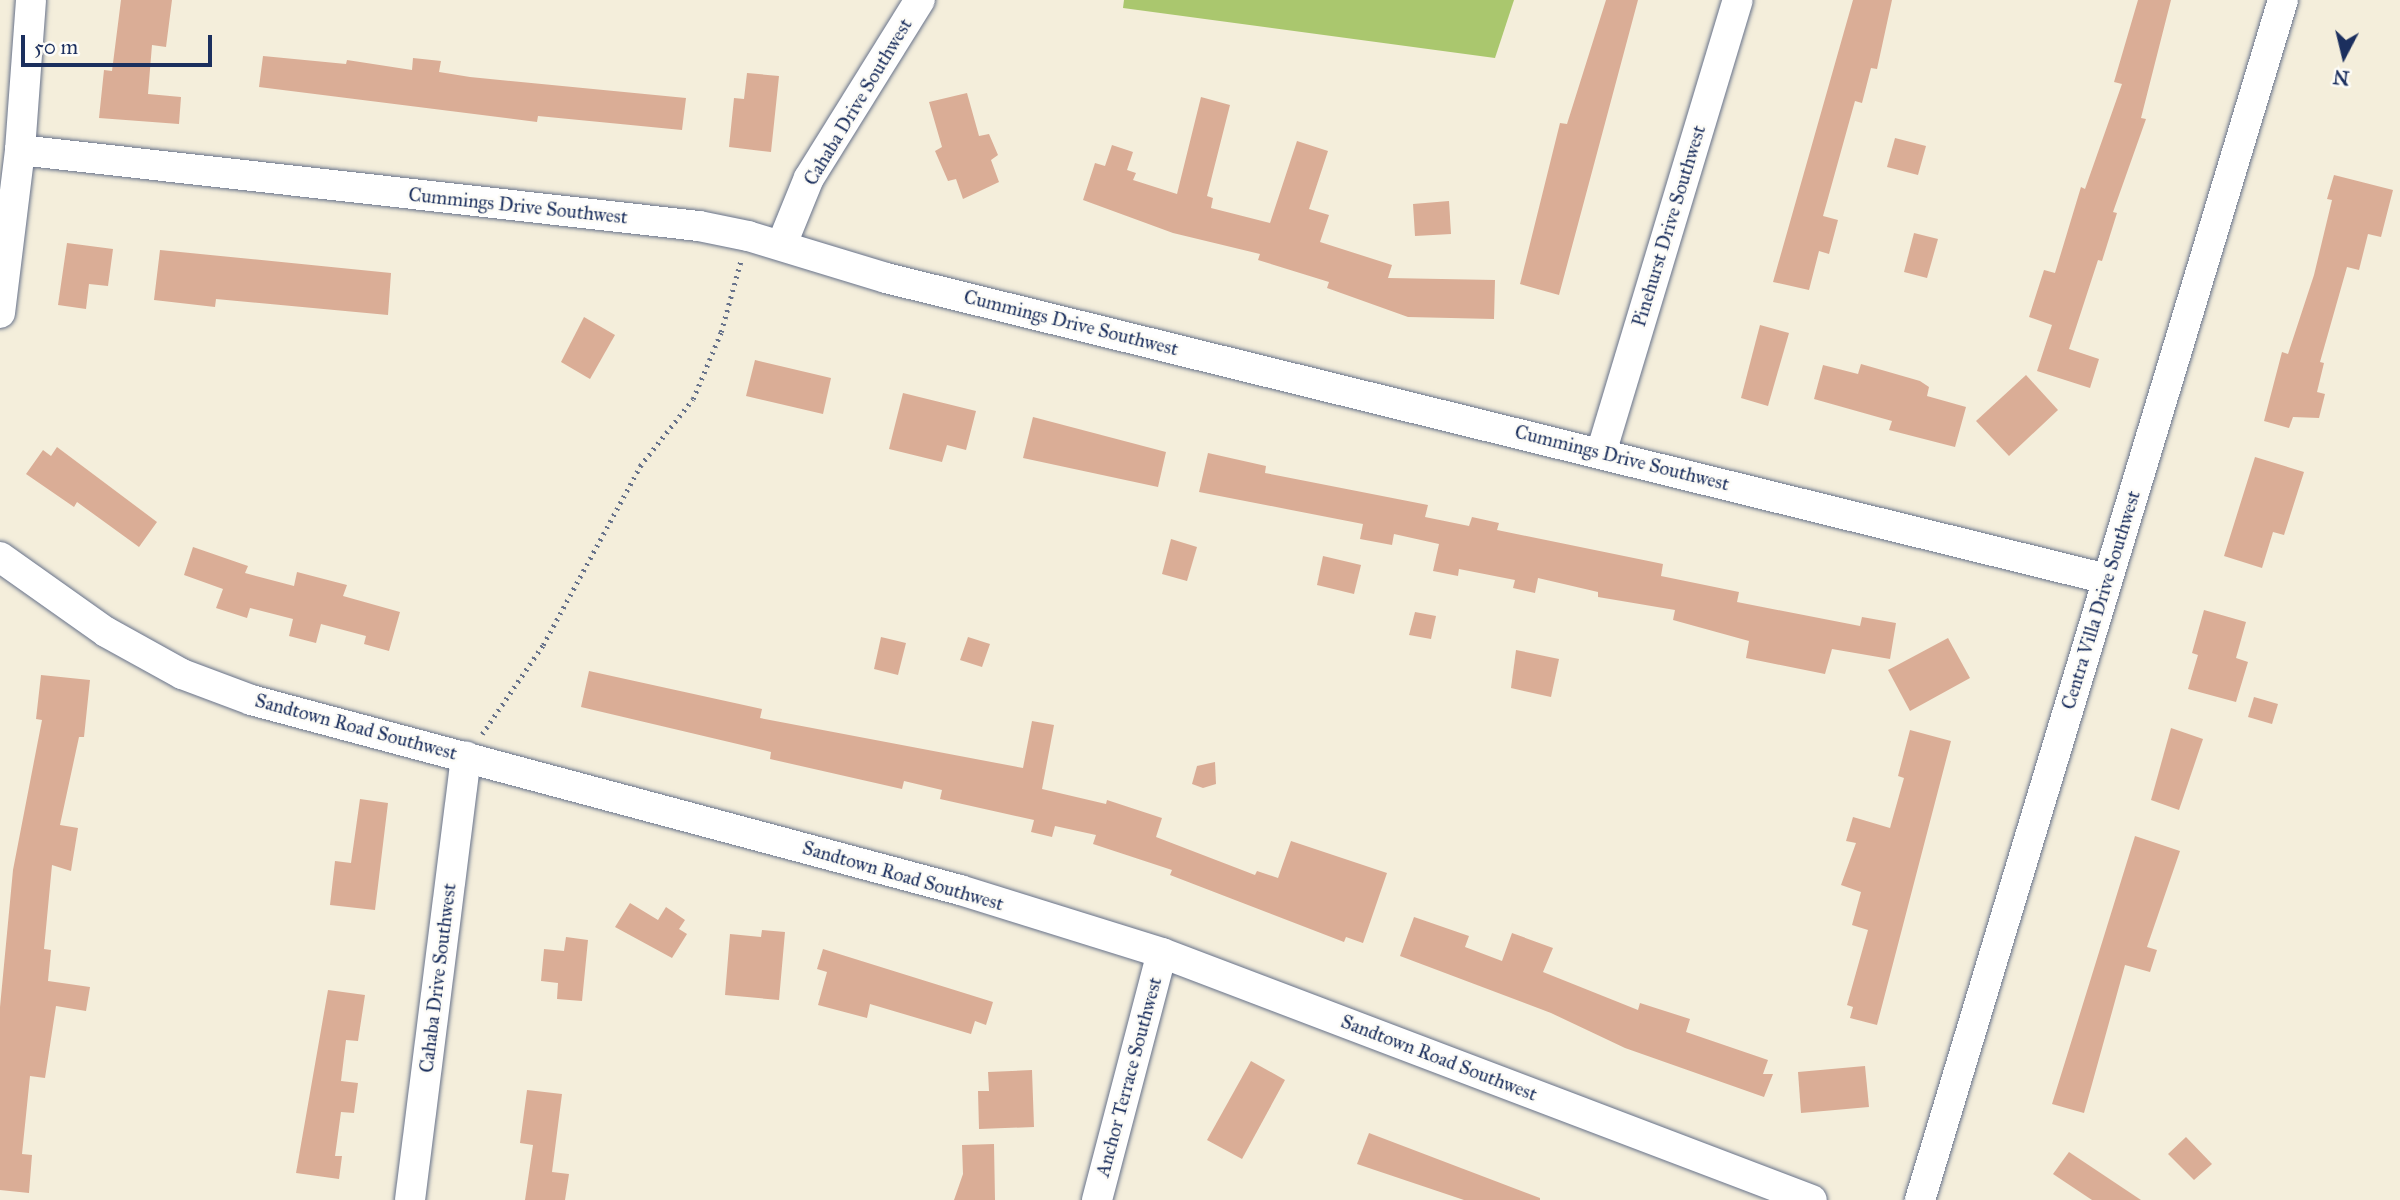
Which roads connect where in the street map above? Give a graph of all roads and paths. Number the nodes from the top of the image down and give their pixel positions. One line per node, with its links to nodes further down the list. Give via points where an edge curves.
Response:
1 (31, 0): 5 (street)
2 (920, 0): 7 (street, Cahaba Drive Southwest, via 809,178)
3 (1738, 0): 9 (street, Pinehurst Drive Southwest)
4 (2283, 0): 11 (street, Centra Villa Drive Southwest)
5 (20, 150): 6 (street, Cummings Drive Southwest, via 699,226); 8 (street)
6 (748, 236): 7 (street, Cummings Drive Southwest); 12 (path, via 721,332 693,399 640,466 543,645)
7 (782, 244): 9 (street, Cummings Drive Southwest, via 886,278)
8 (0, 313)
9 (1601, 453): 11 (street, Cummings Drive Southwest)
10 (0, 557): 12 (street, Sandtown Road Southwest, via 106,632 182,674 251,699)
11 (2107, 579): 17 (street, Centra Villa Drive Southwest)
12 (466, 757): 13 (street, Sandtown Road Southwest, via 960,890); 14 (street, Cahaba Drive Southwest)
13 (1162, 953): 15 (street, Anchor Terrace Southwest); 16 (street, Sandtown Road Southwest)
14 (410, 1200)
15 (1097, 1200)
16 (1812, 1200)
17 (1920, 1200)

